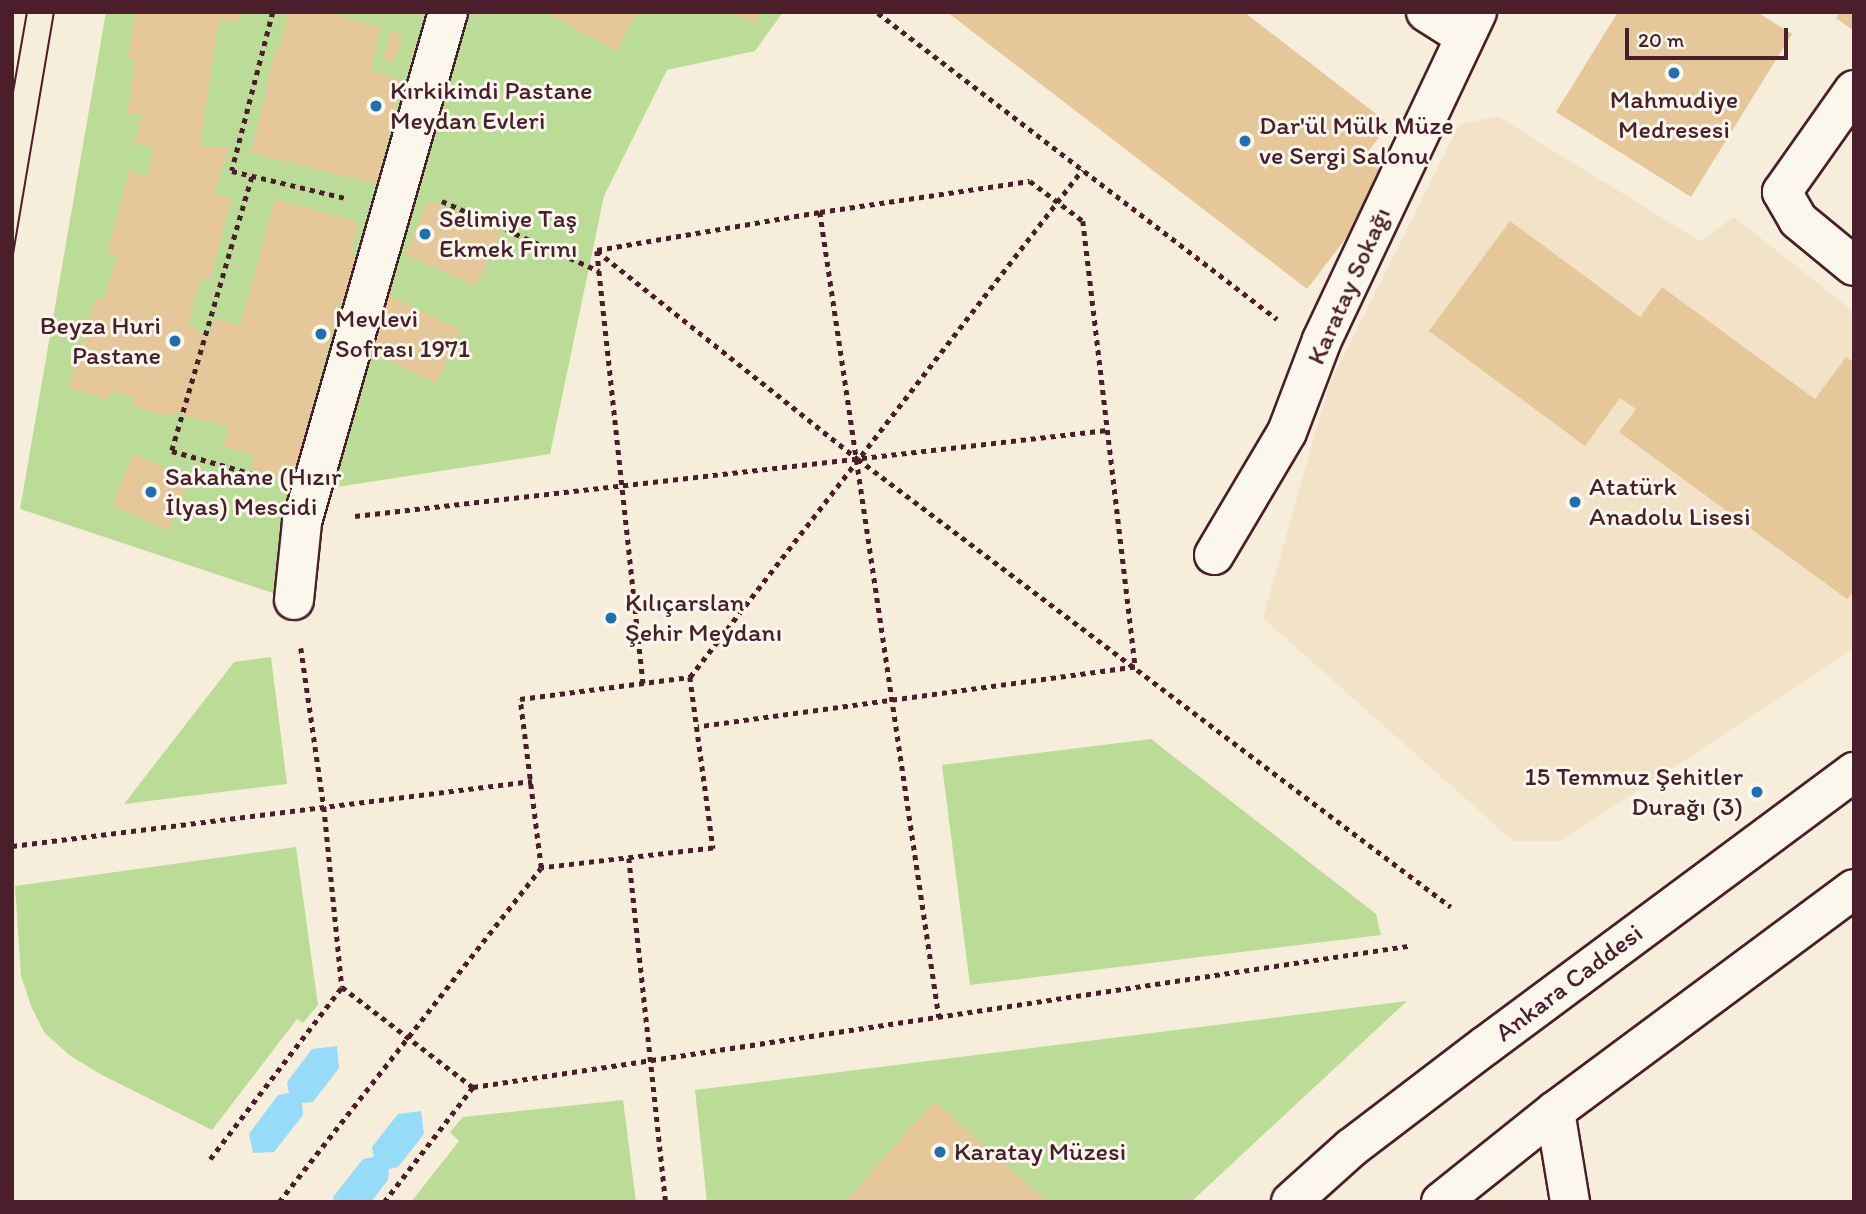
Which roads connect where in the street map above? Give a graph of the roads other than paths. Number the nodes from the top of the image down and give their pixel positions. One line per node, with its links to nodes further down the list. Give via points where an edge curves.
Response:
1 (448, 12): 7 (street, via 306,507)
2 (1426, 12): 3 (street)
3 (1471, 24): 6 (street, Karatay Sokağı, via 1322,340 1287,432)
4 (1854, 90): 5 (street, via 1783,192 1798,220)
5 (1854, 266)
6 (1214, 555)
7 (294, 600)
8 (1854, 772): 11 (street, Ankara Caddesi, via 1474,1054 1352,1148)
9 (1854, 889): 10 (street)
10 (1555, 1111): 12 (street); 13 (street)
11 (1291, 1202)
12 (1441, 1202)
13 (1570, 1202)

